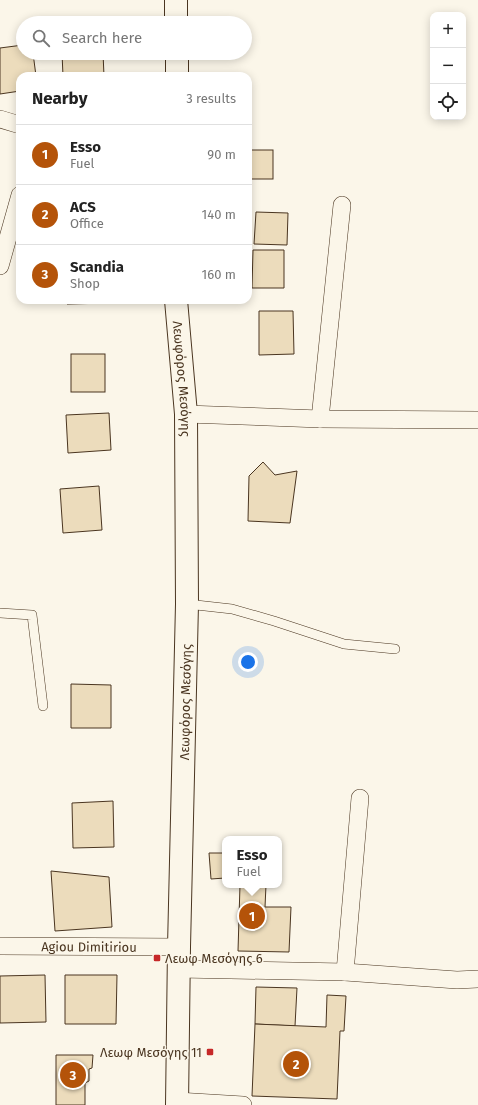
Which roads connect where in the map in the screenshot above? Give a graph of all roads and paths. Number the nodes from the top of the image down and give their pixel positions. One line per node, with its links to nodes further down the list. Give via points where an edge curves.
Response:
1 (176, 0): 2 (main road)
2 (176, 16)
3 (177, 60): 4 (main road)
4 (177, 72)
5 (0, 119): 6 (street)
6 (16, 125)
7 (342, 205): 12 (street)
8 (16, 209): 9 (street)
9 (0, 266)
10 (176, 304): 11 (main road, Λεωφόρος Μεσόγης)
11 (186, 414): 12 (street); 14 (main road, Λεωφόρος Μεσόγης)
12 (320, 419): 13 (street)
13 (478, 420)
14 (187, 604): 16 (lane, via 232,609 344,644); 20 (main road, Λεωφόρος Μεσόγης)
15 (0, 613): 17 (lane, via 32,615)
16 (395, 648)
17 (43, 706)
18 (360, 798): 22 (street)
19 (0, 946): 20 (street, Agiou Dimitiriou)
20 (179, 947): 21 (main road, Λεωφόρος Μεσόγης)
21 (179, 969): 22 (street); 24 (main road, Λεωφόρος Μεσόγης)
22 (345, 972): 23 (street, via 458,980)
23 (478, 979)
24 (177, 1103): 25 (street)
25 (242, 1105)

